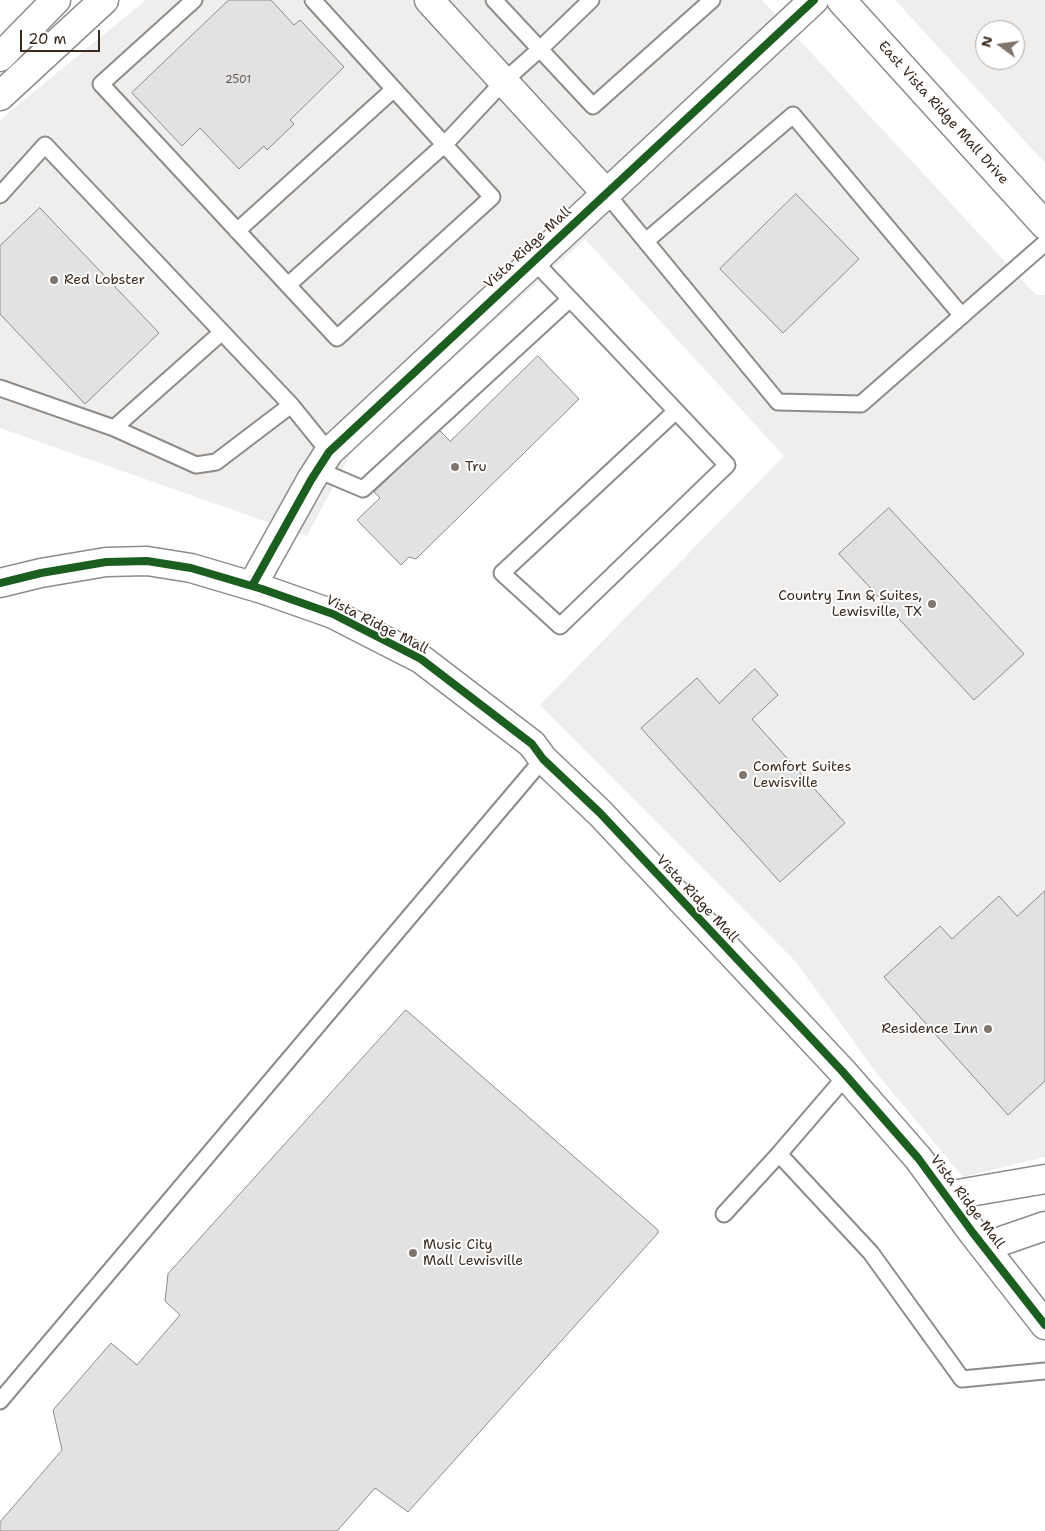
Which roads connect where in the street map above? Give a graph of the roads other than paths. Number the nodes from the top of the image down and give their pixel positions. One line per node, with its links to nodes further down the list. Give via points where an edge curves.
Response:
1 (56, 0): 12 (main road)
2 (104, 0): 15 (main road)
3 (194, 0): 20 (lane, via 102,84)
4 (313, 0): 14 (lane)
5 (429, 0): 13 (main road)
6 (494, 0): 11 (lane)
7 (591, 0): 11 (lane)
8 (712, 0): 11 (lane, via 593,106)
9 (814, 0): 17 (main road, Vista Ridge Mall)
10 (841, 0): 19 (main road, East Vista Ridge Mall Drive)
11 (540, 50): 13 (lane)
12 (0, 57)
13 (504, 81): 16 (lane); 17 (main road)
14 (394, 89): 16 (lane); 20 (lane)
15 (0, 96)
16 (444, 144): 24 (lane); 24 (lane, via 492,196 337,338)
17 (606, 192): 21 (lane); 23 (main road, Vista Ridge Mall)
18 (0, 195): 27 (lane, via 45,145)
19 (1045, 225)
20 (238, 231): 24 (lane)
21 (646, 241): 26 (lane, via 778,402 861,404); 26 (lane, via 793,115)
22 (1045, 243): 26 (lane)
23 (533, 260): 25 (lane); 32 (main road, Vista Ridge Mall)
24 (288, 285)
25 (570, 299): 30 (lane); 32 (lane, via 363,489)
26 (962, 316)
27 (222, 332): 29 (lane); 31 (lane)
28 (0, 388): 31 (lane)
29 (291, 405): 31 (lane, via 216,462 196,465); 32 (lane)
30 (676, 411): 30 (lane, via 727,465 560,626 502,573)
31 (114, 428)
32 (324, 461): 34 (main road, Vista Ridge Mall)
33 (0, 583): 34 (main road, Vista Ridge Mall, via 41,572 106,562 147,561 191,568)
34 (252, 586): 35 (main road, Vista Ridge Mall, via 333,614 421,659 532,744)
35 (543, 759): 36 (main road, Vista Ridge Mall, via 600,813); 45 (lane)
36 (846, 1076): 37 (lane); 39 (main road, Vista Ridge Mall, via 918,1158)
37 (779, 1154): 40 (lane); 44 (lane, via 871,1253 962,1379)
38 (1045, 1178): 39 (main road)
39 (946, 1196): 42 (main road, Vista Ridge Mall)
40 (724, 1214)
41 (1045, 1226): 42 (main road)
42 (984, 1247): 43 (main road, Vista Ridge Mall)
43 (1045, 1325)
44 (1045, 1370)
45 (0, 1400)

